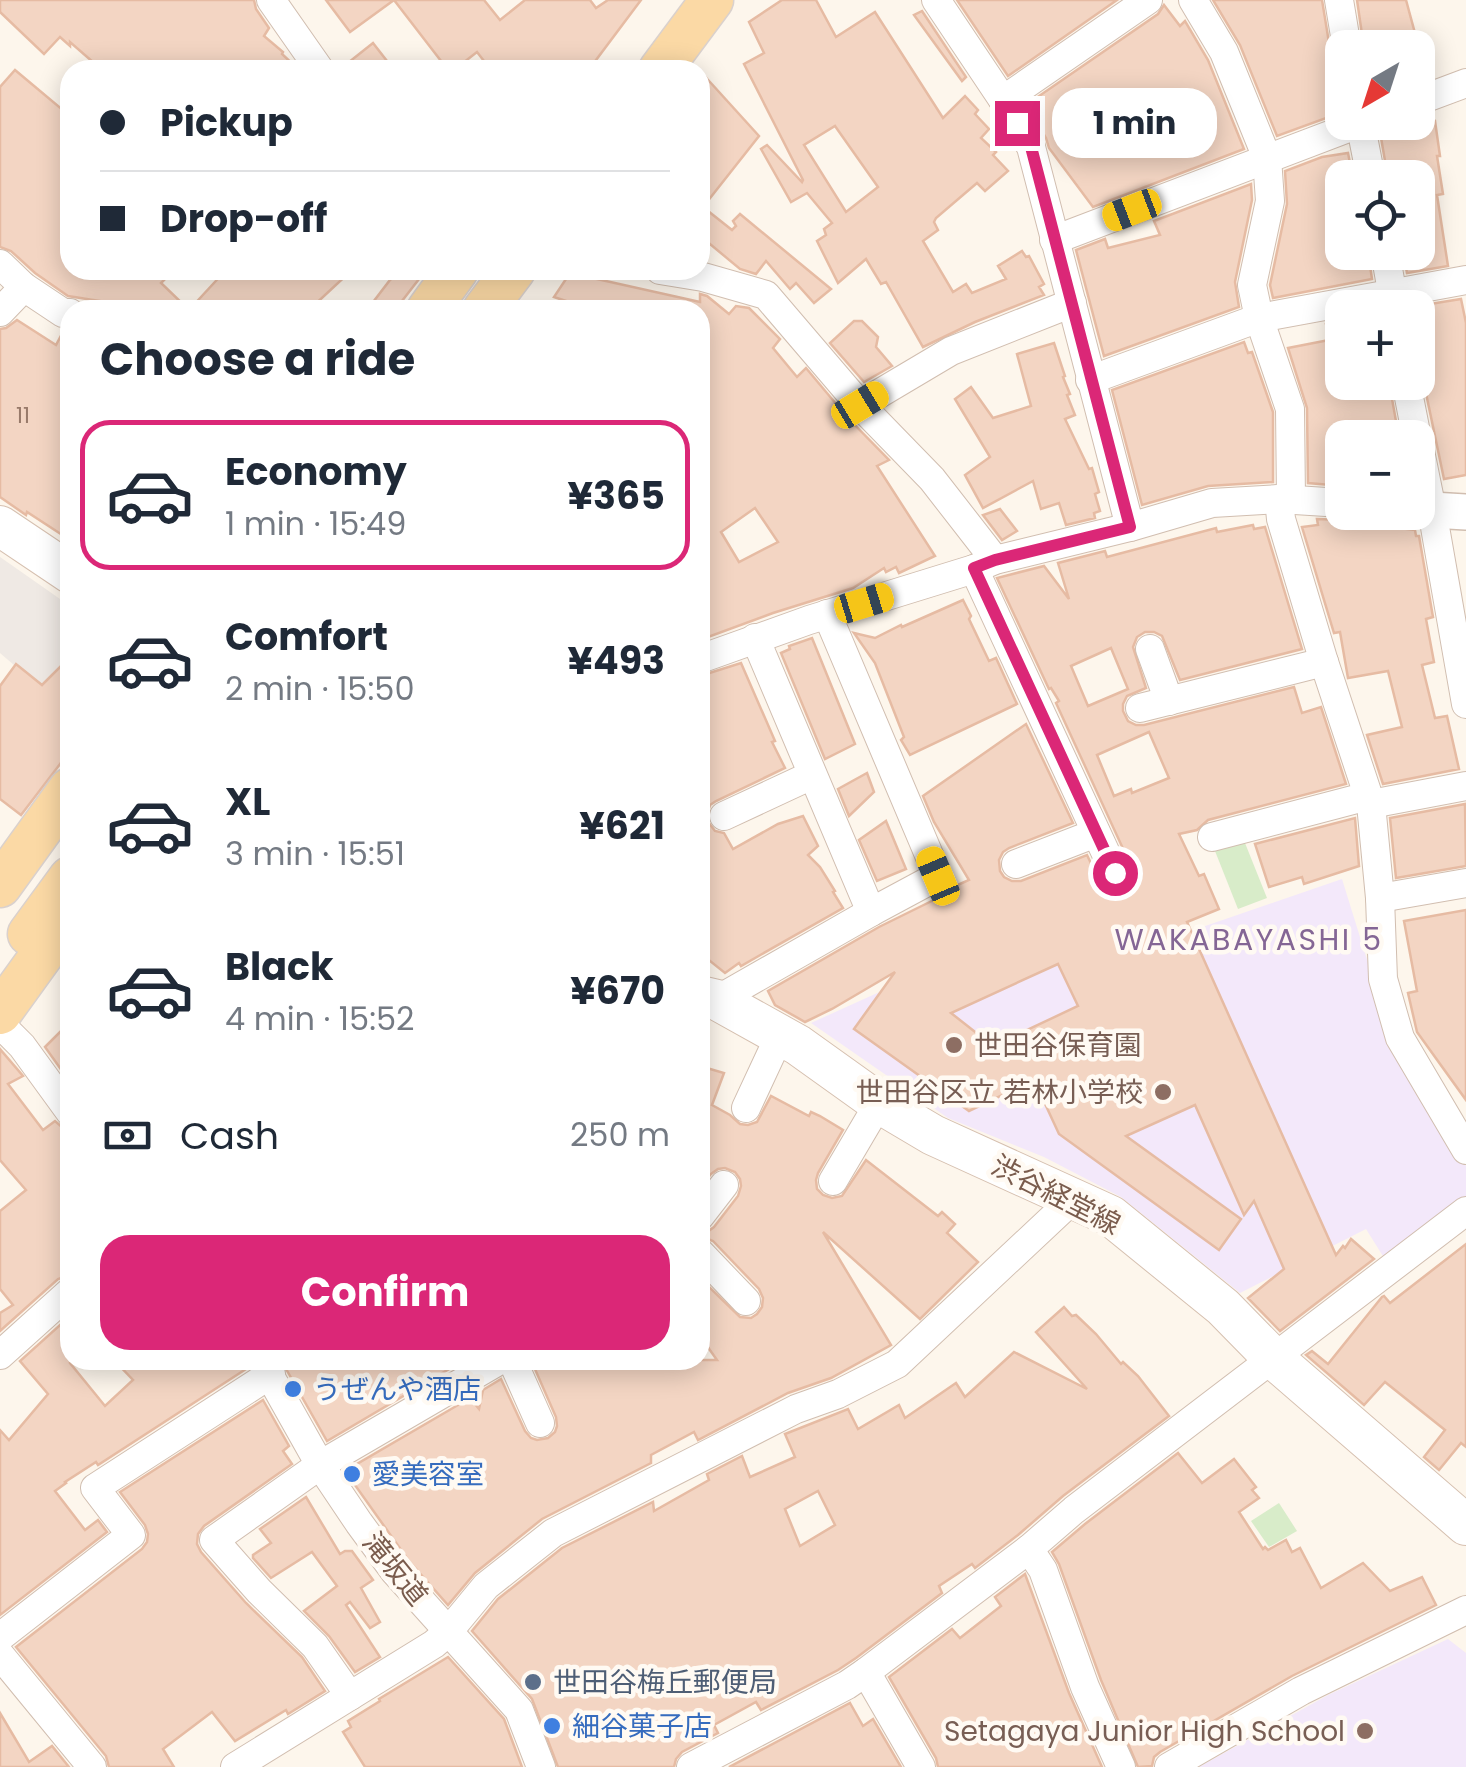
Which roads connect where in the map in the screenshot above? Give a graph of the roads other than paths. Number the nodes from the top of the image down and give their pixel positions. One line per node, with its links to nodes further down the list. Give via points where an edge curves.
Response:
1 (271, 0): 9 (street)
2 (680, 0): 10 (main road)
3 (712, 0): 11 (main road)
4 (936, 0): 14 (street)
5 (1148, 0): 14 (street)
6 (1193, 0): 16 (street, via 1224,52)
7 (1339, 0): 8 (street)
8 (1345, 30)
9 (313, 60)
10 (636, 60)
11 (667, 60)
12 (1466, 83): 13 (street)
13 (1435, 95)
14 (1003, 100): 17 (street, via 1031,147)
15 (1325, 137): 16 (street)
16 (1267, 158): 17 (street); 27 (street, via 1270,201 1252,285)
17 (1054, 240): 23 (street)
18 (0, 264): 21 (street)
19 (710, 279): 29 (street, via 766,295)
20 (1466, 280): 22 (street)
21 (24, 287): 25 (street); 26 (street)
22 (1430, 290)
23 (1072, 303): 28 (street); 29 (street, via 951,351)
24 (1325, 309): 27 (street)
25 (60, 310)
26 (0, 312)
27 (1260, 318): 28 (street); 30 (street, via 1290,409)
28 (1090, 380): 34 (street)
29 (860, 405): 35 (street, via 932,479)
30 (1285, 499): 31 (street); 34 (street, via 1212,503); 41 (street, via 1281,519)
31 (1325, 502)
32 (1439, 510): 43 (street)
33 (0, 526): 36 (main road)
34 (1130, 527): 35 (street)
35 (985, 564): 37 (street); 50 (street)
36 (60, 566)
37 (827, 614): 38 (street); 59 (street, via 938,876)
38 (755, 638): 40 (street); 45 (street)
39 (1150, 649): 42 (street)
40 (710, 656)
41 (1324, 662): 42 (street); 47 (street)
42 (1169, 701): 44 (street)
43 (1466, 704)
44 (1140, 708)
45 (812, 775): 49 (street); 59 (street)
46 (1466, 786): 47 (street)
47 (1370, 800): 51 (street); 58 (street)
48 (60, 804): 56 (main road)
49 (724, 816)
50 (1096, 833): 53 (street); 54 (street)
51 (1212, 836)
52 (60, 847): 60 (main road)
53 (1016, 864)
54 (1115, 873)
55 (1466, 883): 58 (street)
56 (0, 886)
57 (60, 892): 62 (main road)
58 (1380, 898): 71 (street, via 1384,979 1400,1038)
59 (871, 912): 63 (street)
60 (0, 929)
61 (60, 930): 65 (main road)
62 (0, 974)
63 (710, 997)
64 (710, 999): 67 (main road, 渋谷経堂線)
65 (0, 1013)
66 (0, 1024): 68 (street)
67 (780, 1035): 69 (main road, 渋谷経堂線); 70 (street)
68 (60, 1098)
69 (879, 1104): 72 (street); 74 (main road, 渋谷経堂線)
70 (746, 1108)
71 (1466, 1150)
72 (833, 1181)
73 (724, 1186): 75 (street)
74 (1074, 1198): 81 (main road, 渋谷経堂線, via 1111,1216); 91 (street, via 897,1364 552,1533 486,1586)
75 (710, 1204)
76 (1466, 1211): 81 (street)
77 (710, 1263): 79 (street)
78 (60, 1301): 80 (street)
79 (746, 1301)
80 (0, 1355)
81 (1274, 1358): 88 (main road, 渋谷経堂線); 89 (street)
82 (262, 1370): 92 (street, via 95,1488 131,1535)
83 (268, 1370): 87 (street, 滝坂道)
84 (483, 1370): 87 (street)
85 (516, 1370): 86 (street)
86 (540, 1423)
87 (320, 1465): 91 (street, 滝坂道); 95 (street, via 214,1540 316,1646)
88 (1466, 1525)
89 (1029, 1549): 94 (street); 101 (street, via 1044,1570)
90 (1466, 1610): 102 (street, via 1301,1691)
91 (448, 1632): 95 (street); 98 (street, 滝坂道, via 518,1710)
92 (0, 1636)
93 (0, 1655): 96 (street)
94 (866, 1672): 99 (street); 100 (street)
95 (350, 1696): 97 (street)
96 (92, 1767)
97 (235, 1767)
98 (541, 1767)
99 (691, 1767)
100 (921, 1767)
101 (1121, 1767)
102 (1169, 1767)

